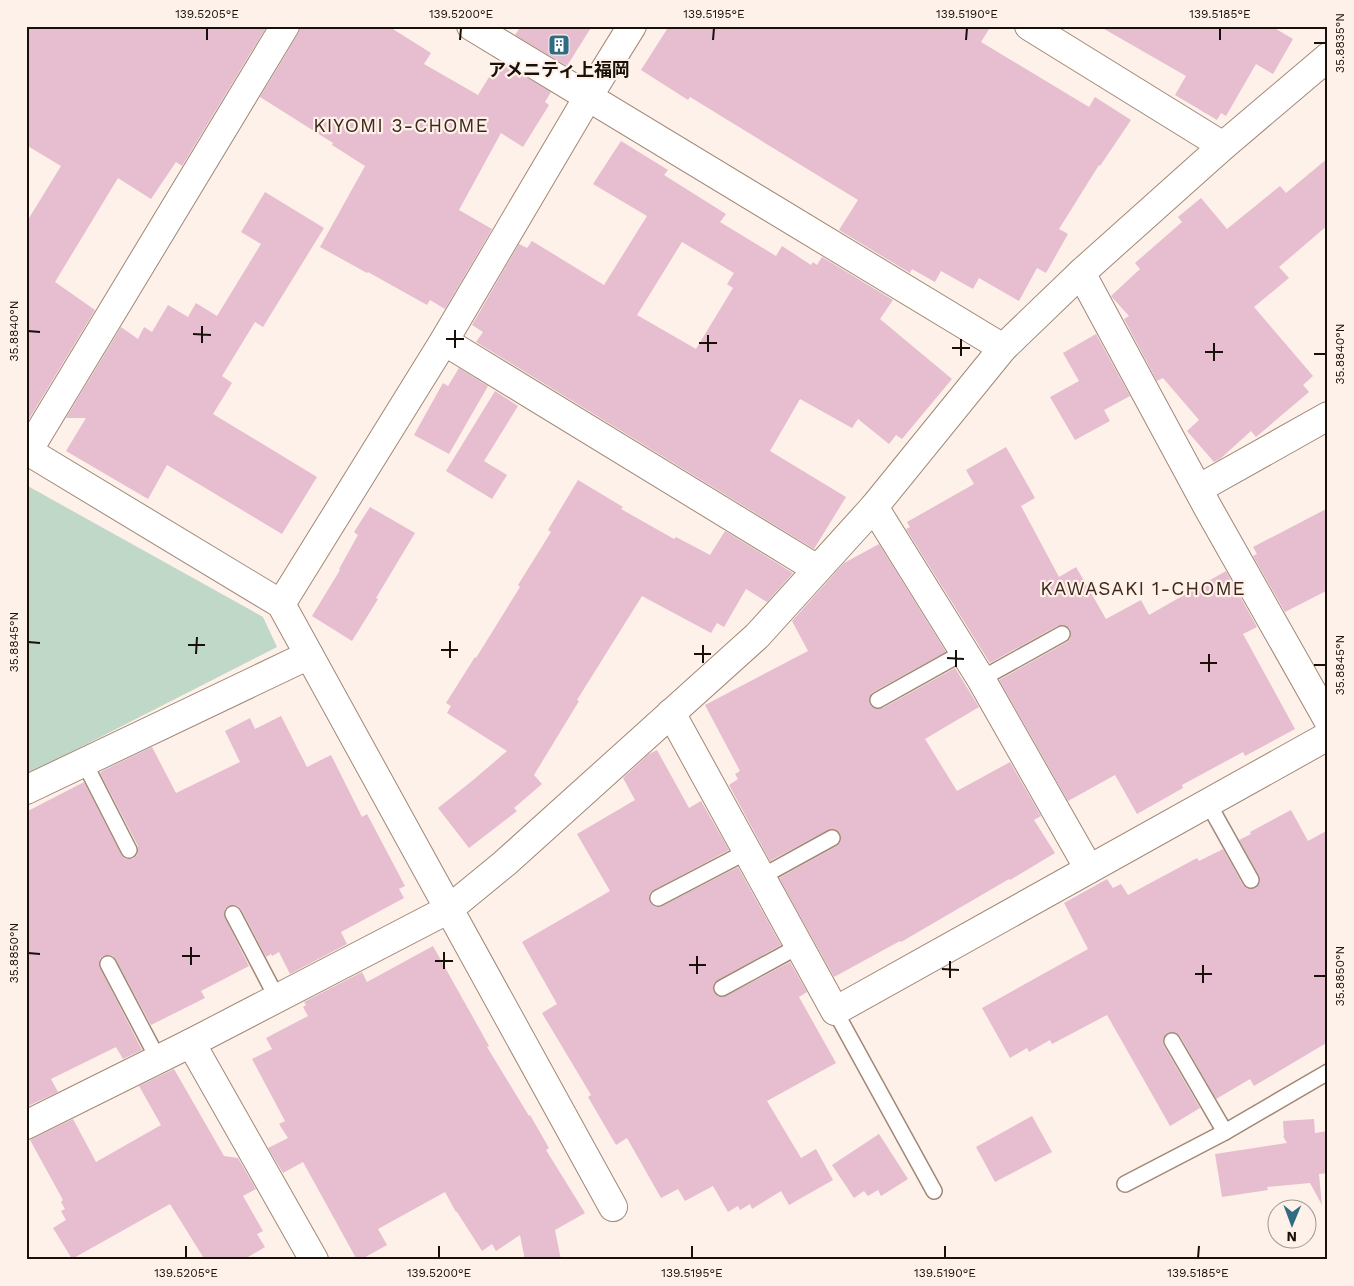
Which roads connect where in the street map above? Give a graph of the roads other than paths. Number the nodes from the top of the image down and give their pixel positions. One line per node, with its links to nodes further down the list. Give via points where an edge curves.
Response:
1 (285, 26): 12 (street)
2 (471, 26): 6 (street)
3 (632, 26): 6 (street)
4 (1029, 26): 7 (street)
5 (1328, 57): 7 (street)
6 (588, 97): 9 (street); 10 (street)
7 (1223, 146): 8 (street)
8 (1081, 273): 10 (street); 13 (street)
9 (444, 341): 15 (street); 16 (street)
10 (1003, 348): 14 (street)
11 (1328, 416): 13 (street)
12 (27, 450): 16 (street)
13 (1198, 489): 23 (street)
14 (874, 507): 15 (street); 18 (street)
15 (816, 569): 22 (street, via 757,636)
16 (281, 604): 19 (street)
17 (1062, 634): 20 (lane)
18 (964, 652): 20 (street); 21 (lane)
19 (309, 655): 25 (street); 35 (street)
20 (981, 679): 31 (street)
21 (878, 700)
22 (671, 713): 30 (street); 35 (street, via 505,863)
23 (1328, 720)
24 (1328, 736): 27 (street)
25 (84, 762): 26 (street); 29 (lane)
26 (26, 790)
27 (1208, 803): 31 (street); 33 (lane)
28 (832, 838): 32 (lane)
29 (129, 850)
30 (748, 851): 32 (street); 34 (lane)
31 (1089, 869): 41 (street)
32 (761, 877): 37 (street)
33 (1251, 880)
34 (658, 898)
35 (449, 909): 40 (street); 50 (street)
36 (234, 914): 40 (lane)
37 (799, 946): 39 (lane); 41 (street)
38 (108, 964): 44 (lane)
39 (722, 988)
40 (277, 998): 43 (street)
41 (835, 1011): 49 (lane)
42 (1172, 1041): 47 (lane)
43 (191, 1043): 44 (street); 51 (street)
44 (158, 1059): 46 (street)
45 (1328, 1072): 47 (lane)
46 (26, 1125)
47 (1225, 1132): 48 (lane)
48 (1125, 1184)
49 (934, 1191)
50 (613, 1207)
51 (314, 1260)

